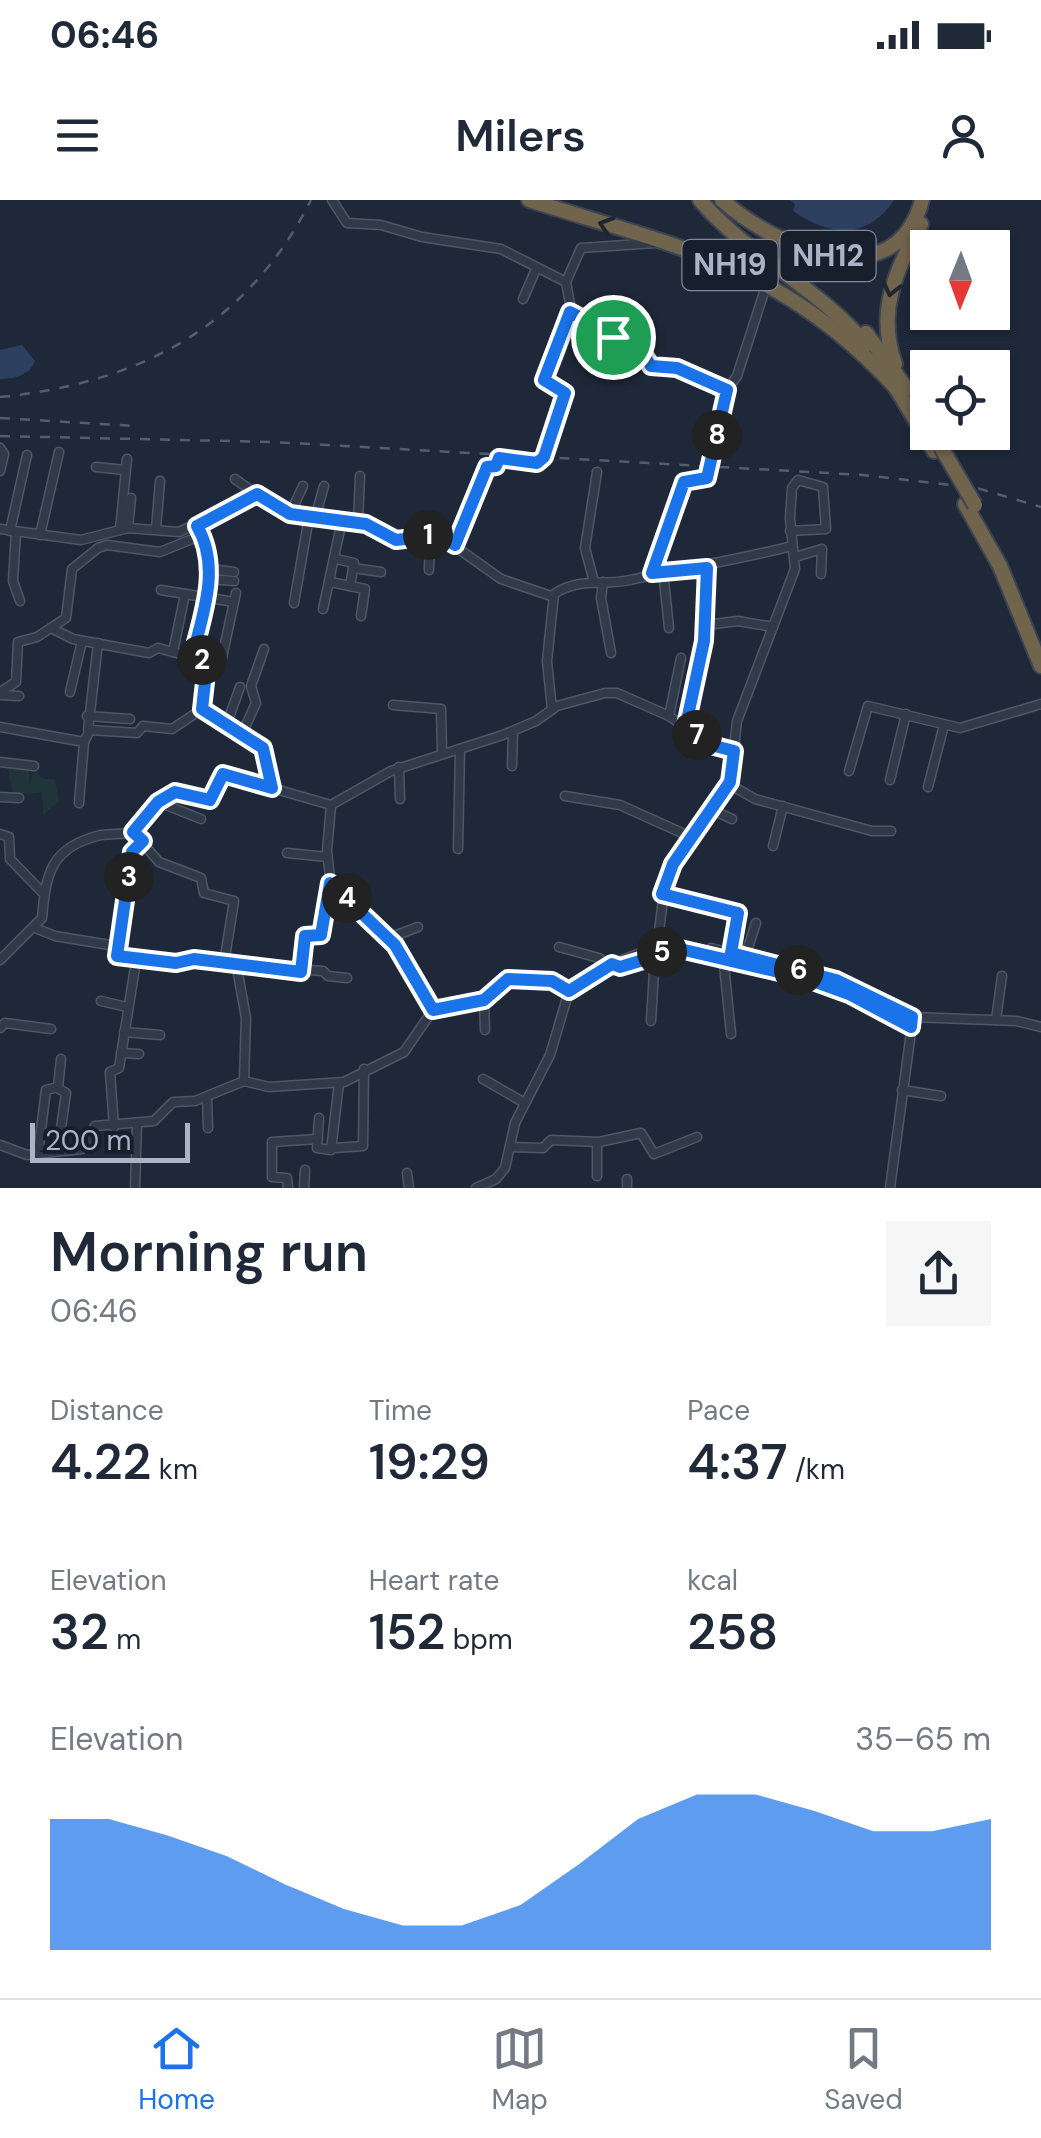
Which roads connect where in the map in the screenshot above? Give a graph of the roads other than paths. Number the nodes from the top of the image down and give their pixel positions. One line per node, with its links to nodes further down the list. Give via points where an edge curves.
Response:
1 (332, 200): 8 (street, via 347,223 501,249)
2 (529, 200): 7 (highway, NH19, one-way to 2)
3 (700, 200): 13 (highway, NH19, via 838,313)
4 (710, 200): 13 (highway, NH19, via 842,307)
5 (722, 200): 6 (highway, NH12, via 784,240 840,258 888,247)
6 (926, 200): 13 (highway, NH19, one-way to 13, via 888,297 889,345)
7 (659, 242): 9 (street, via 582,248); 10 (highway, NH19)
8 (536, 269): 9 (street); 11 (street)
9 (566, 282): 12 (street)
10 (768, 282): 13 (highway, NH19, via 840,331); 14 (street)
11 (522, 299)
12 (570, 312): 14 (street, via 639,348 651,366 677,368); 47 (street, via 544,380 565,393 544,457 537,463 499,458 487,467)
13 (902, 388): 15 (highway, NH19); 16 (highway, NH19)
14 (727, 390): 54 (street, via 707,478 684,482)
15 (910, 399)
16 (910, 402)
17 (0, 448): 24 (street)
18 (939, 450): 33 (highway, NH19)
19 (59, 452): 45 (street)
20 (27, 456): 35 (street)
21 (127, 459): 23 (street)
22 (96, 468): 23 (street)
23 (124, 470): 40 (street)
24 (0, 472)
25 (597, 472): 61 (street, via 585,548)
26 (360, 476): 38 (street)
27 (235, 479): 31 (street)
28 (160, 482): 41 (street)
29 (303, 486): 36 (street)
30 (324, 486): 37 (street)
31 (257, 494): 36 (street); 42 (street)
32 (131, 498): 40 (street)
33 (970, 504): 75 (highway, NH19, via 1003,552); 83 (highway, NH19)
34 (0, 506): 35 (street)
35 (14, 509): 43 (street)
36 (290, 514): 37 (street)
37 (311, 520): 39 (street); 67 (street)
38 (358, 522): 39 (street); 46 (street, via 396,540)
39 (340, 525): 49 (street)
40 (124, 529): 41 (street); 45 (street, via 81,540)
41 (156, 529): 42 (street)
42 (199, 530): 55 (street); 72 (street, via 160,552 98,548 72,569 68,614)
43 (9, 531): 45 (street); 66 (street)
44 (790, 531): 44 (street, via 794,483 823,487 826,529); 48 (street)
45 (40, 535)
46 (430, 536): 47 (street); 51 (street)
47 (455, 545): 65 (street, via 501,579)
48 (794, 551): 52 (street); 57 (street, via 822,549); 71 (street, via 795,570)
49 (336, 559): 50 (street, via 354,562); 59 (street)
50 (354, 568): 53 (street); 60 (street)
51 (429, 570)
52 (707, 571): 56 (street); 70 (street)
53 (381, 572)
54 (652, 573): 56 (street); 61 (street)
55 (210, 574): 58 (street); 64 (street)
56 (663, 574): 73 (street)
57 (821, 574)
58 (234, 577)
59 (330, 582): 60 (street); 68 (street)
60 (350, 586): 69 (street, via 366,589)
61 (600, 586): 65 (street, via 574,583); 79 (street)
62 (161, 590): 63 (street)
63 (185, 594): 64 (street); 78 (street)
64 (206, 598): 80 (street); 82 (street, via 235,598 222,662)
65 (551, 599): 90 (street)
66 (20, 601)
67 (294, 603)
68 (323, 609)
69 (362, 616)
70 (706, 625): 71 (street); 97 (street)
71 (773, 627): 105 (street, via 736,721)
72 (52, 628): 74 (street); 86 (street, via 18,642 16,682)
73 (669, 628)
74 (82, 641): 76 (street); 85 (street)
75 (1041, 643)
76 (99, 644): 78 (street); 93 (street)
77 (264, 649): 102 (street, via 251,686 256,703)
78 (173, 652): 80 (street)
79 (611, 653)
80 (192, 657): 82 (street)
81 (681, 658): 94 (street)
82 (207, 664): 91 (street)
83 (1041, 666)
84 (240, 687): 96 (street)
85 (70, 692)
86 (0, 694): 87 (street)
87 (19, 696)
88 (1041, 704): 98 (street, via 966,728)
89 (393, 706): 106 (street, via 441,709)
90 (552, 708): 94 (street, via 611,692); 101 (street)
91 (202, 709): 96 (street); 100 (street, via 172,729)
92 (906, 714): 98 (street); 111 (street, via 865,708); 112 (street)
93 (88, 716): 95 (street); 100 (street)
94 (670, 716): 97 (street)
95 (130, 719)
96 (227, 723): 102 (street)
97 (686, 725): 105 (street, via 711,745)
98 (944, 725): 114 (street)
99 (0, 727): 103 (street)
100 (88, 730): 103 (street)
101 (512, 731): 104 (street); 109 (street)
102 (242, 734): 115 (street, via 265,751)
103 (84, 742): 121 (street)
104 (460, 749): 106 (street); 133 (street)
105 (734, 751): 113 (street)
106 (442, 754): 110 (street)
107 (0, 762): 108 (street)
108 (34, 766)
109 (512, 766)
110 (399, 767): 119 (street); 122 (street)
111 (849, 770)
112 (890, 780)
113 (729, 784): 123 (street); 124 (street)
114 (928, 787)
115 (272, 788): 120 (street, via 223,774 210,800 175,792); 122 (street)
116 (565, 796): 130 (street, via 644,813)
117 (0, 798): 118 (street)
118 (19, 798)
119 (400, 800)
120 (158, 802): 125 (street); 128 (street)
121 (79, 803)
122 (331, 805): 135 (street)
123 (783, 806): 127 (street); 132 (street)
124 (710, 809): 126 (street); 130 (street)
125 (201, 819)
126 (732, 819)
127 (891, 831)
128 (133, 832): 131 (street); 137 (street, via 98,836 60,855)
129 (0, 834): 137 (street, via 9,836 10,859)
130 (691, 838): 138 (street)
131 (143, 841): 143 (street, via 132,852); 150 (street, via 159,862 201,878 204,892 233,900)
132 (773, 846)
133 (458, 850)
134 (287, 853): 135 (street)
135 (328, 857): 136 (street)
136 (330, 883): 142 (street); 152 (street, via 321,935 305,936)
137 (42, 892): 140 (street, via 43,914)
138 (662, 894): 145 (street, via 740,914); 151 (street, via 657,946)
139 (756, 923): 147 (street)
140 (35, 928): 143 (street); 148 (street)
141 (418, 928): 142 (street)
142 (386, 938): 159 (street)
143 (116, 946): 149 (street, via 117,956)
144 (558, 948): 151 (street)
145 (726, 954): 146 (street, via 676,949); 147 (street); 162 (street, via 825,984); 168 (street)
146 (655, 955): 151 (street); 161 (street)
147 (745, 957): 162 (street, via 836,980)
148 (0, 960)
149 (136, 961): 150 (street); 158 (street)
150 (229, 964): 152 (street); 175 (street, via 246,1018)
151 (610, 965): 155 (street)
152 (301, 972): 154 (street)
153 (1002, 976): 160 (street)
154 (347, 978)
155 (569, 991): 156 (street, via 552,981 508,979); 181 (street, via 550,1055)
156 (484, 1000): 159 (street); 166 (street)
157 (101, 1001): 158 (street)
158 (126, 1007): 167 (street)
159 (433, 1010): 173 (street, via 404,1052)
160 (996, 1020): 162 (street); 163 (street)
161 (652, 1021)
162 (912, 1021): 178 (street)
163 (1041, 1027)
164 (0, 1028): 165 (street, via 4,1022)
165 (50, 1029)
166 (484, 1030)
167 (124, 1032): 169 (street); 170 (street)
168 (731, 1034)
169 (160, 1036)
170 (121, 1053): 171 (street); 184 (street, via 120,1068 110,1072)
171 (138, 1054)
172 (61, 1060): 177 (street)
173 (364, 1069): 176 (street); 191 (street, via 363,1146)
174 (483, 1079): 181 (street)
175 (244, 1080): 176 (street, via 269,1087); 180 (street)
176 (340, 1083): 191 (street)
177 (57, 1088): 192 (street, via 66,1091); 193 (street, via 46,1090)
178 (902, 1090): 179 (street); 204 (street)
179 (941, 1096)
180 (208, 1097): 183 (street, via 173,1102 157,1120); 185 (street)
181 (524, 1102): 190 (street)
182 (319, 1118): 187 (street)
183 (137, 1124): 184 (street); 199 (street)
184 (114, 1127): 192 (street, via 95,1126 82,1149)
185 (208, 1128)
186 (697, 1137): 188 (street, via 654,1154 641,1133)
187 (318, 1139): 191 (street, via 318,1150); 200 (street, via 272,1142 272,1177 286,1178)
188 (597, 1142): 190 (street); 197 (street)
189 (0, 1145): 193 (street)
190 (510, 1147): 196 (street)
191 (334, 1148)
192 (58, 1149): 193 (street)
193 (38, 1153)
194 (305, 1170): 201 (street)
195 (407, 1173): 202 (street)
196 (501, 1175): 198 (street); 203 (street)
197 (597, 1176)
198 (504, 1187)
199 (135, 1188)
200 (288, 1188)
201 (304, 1188)
202 (410, 1188)
203 (476, 1188)
204 (890, 1188)

